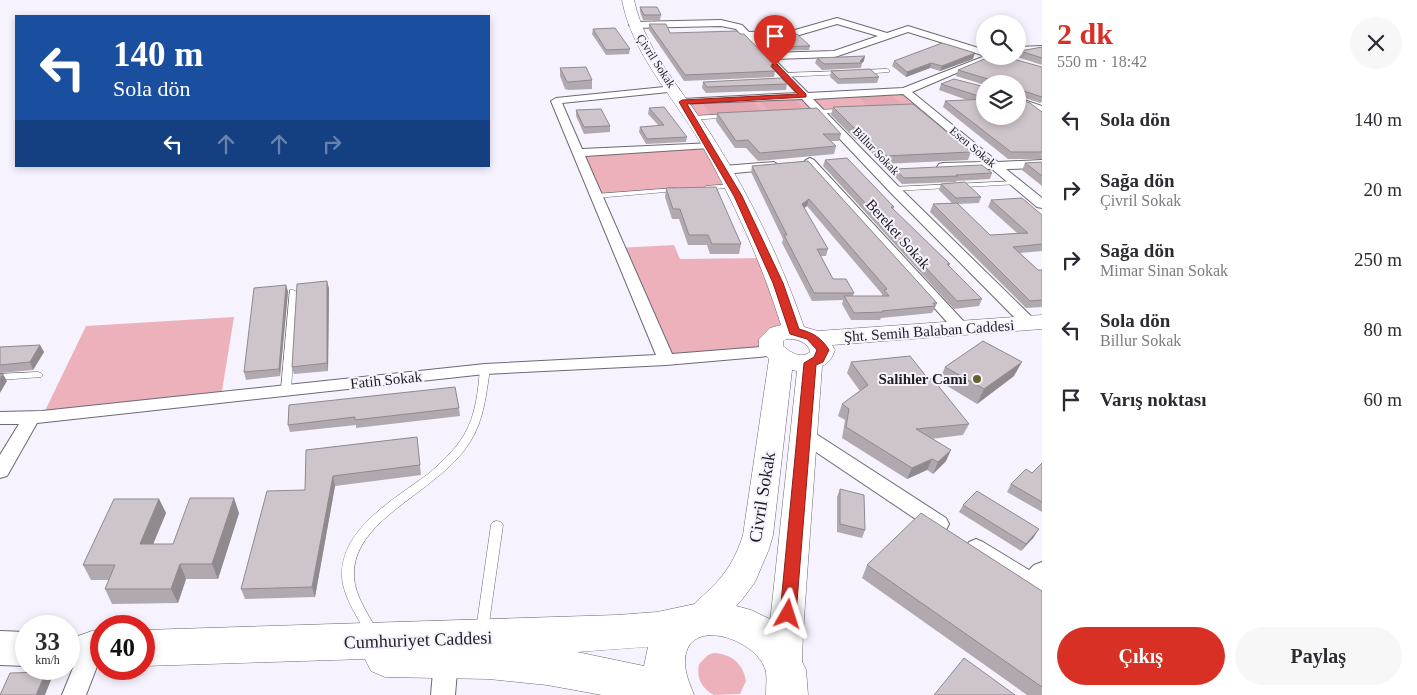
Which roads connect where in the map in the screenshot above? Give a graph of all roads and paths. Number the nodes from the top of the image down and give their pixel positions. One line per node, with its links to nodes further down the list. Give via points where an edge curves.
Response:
1 (628, 1): 2 (street, Çivril Sokak)
2 (633, 25): 3 (street, Billur Sokak, via 724,24 737,26); 17 (street, Çivril Sokak)
3 (746, 35): 4 (street, via 796,33 837,21); 8 (street, Billur Sokak)
4 (887, 36): 6 (street, via 908,29); 8 (street, via 835,54)
5 (1042, 49): 7 (street)
6 (976, 50)
7 (1026, 50)
8 (766, 56): 14 (street, Billur Sokak)
9 (976, 62): 13 (street)
10 (887, 71): 12 (lane)
11 (850, 72): 14 (lane)
12 (859, 72)
13 (942, 76): 15 (street); 16 (street)
14 (783, 78): 18 (street, Billur Sokak)
15 (959, 82)
16 (905, 91): 18 (street); 33 (street, Esen Sokak, via 919,107)
17 (678, 95): 18 (street); 24 (street, Çivril Sokak); 26 (street, via 556,101)
18 (803, 96): 22 (street, Billur Sokak)
19 (1026, 104): 21 (street)
20 (854, 110): 22 (lane)
21 (1042, 110)
22 (815, 112): 27 (street, Billur Sokak)
23 (731, 116): 24 (lane)
24 (694, 118): 25 (street, Çivril Sokak)
25 (709, 146): 26 (street); 35 (street, Çivril Sokak)
26 (578, 153): 43 (street)
27 (863, 157): 28 (street); 36 (street, Billur Sokak)
28 (845, 159)
29 (828, 160): 30 (street, Bereket Sokak)
30 (805, 163): 47 (street, Bereket Sokak)
31 (1042, 164): 33 (street)
32 (782, 165): 35 (street)
33 (995, 166): 34 (street); 38 (street, Esen Sokak)
34 (926, 168)
35 (724, 170): 39 (street, Çivril Sokak)
36 (876, 170): 37 (street); 41 (street, Billur Sokak)
37 (888, 170)
38 (1016, 183): 41 (lane); 44 (street, Esen Sokak)
39 (733, 186): 40 (lane); 48 (street, Çivril Sokak, via 783,296)
40 (698, 189)
41 (894, 189): 46 (street, Billur Sokak)
42 (680, 190): 43 (lane)
43 (596, 196): 50 (street)
44 (1042, 204)
45 (293, 292): 54 (lane)
46 (1038, 326): 47 (street, Şht. Semih Balaban Caddesi); 48 (street, Şht. Semih Balaban Caddesi)
47 (961, 328): 48 (street, Şht. Semih Balaban Caddesi)
48 (811, 347): 49 (street, via 798,363); 49 (street, Civril Sokak, via 783,332 770,342); 57 (street, Civril Sokak)
49 (777, 354): 50 (street, Fatih Sokak); 61 (street, Civril Sokak, via 758,535 752,558 730,593)
50 (666, 360): 51 (street, Fatih Sokak)
51 (485, 369): 54 (street, Fatih Sokak); 63 (lane, via 480,408 470,435 433,475 373,522 358,539 351,555 348,576 352,593)
52 (38, 375): 53 (lane)
53 (0, 377)
54 (286, 390): 55 (street, Fatih Sokak)
55 (32, 417): 56 (street, Fatih Sokak); 58 (street)
56 (0, 418)
57 (804, 435): 60 (street, via 956,536); 70 (street, Civril Sokak, via 786,632)
58 (0, 470)
59 (497, 525): 62 (lane)
60 (1038, 582)
61 (697, 620): 62 (highway, Cumhuriyet Caddesi, via 617,633); 70 (highway, Cumhuriyet Caddesi, via 721,618 741,623 764,637 776,649); 72 (highway, Cumhuriyet Caddesi, via 677,631 667,646 665,674)
62 (481, 638): 63 (highway, Cumhuriyet Caddesi)
63 (376, 641): 66 (highway, Cumhuriyet Caddesi)
64 (0, 648): 65 (main road)
65 (15, 649)
66 (155, 649)
67 (155, 650): 69 (highway, Cumhuriyet Caddesi)
68 (90, 652): 71 (street)
69 (445, 677): 72 (highway, Cumhuriyet Caddesi, via 504,662 617,678)
70 (789, 686)
71 (74, 695)
72 (673, 695)

